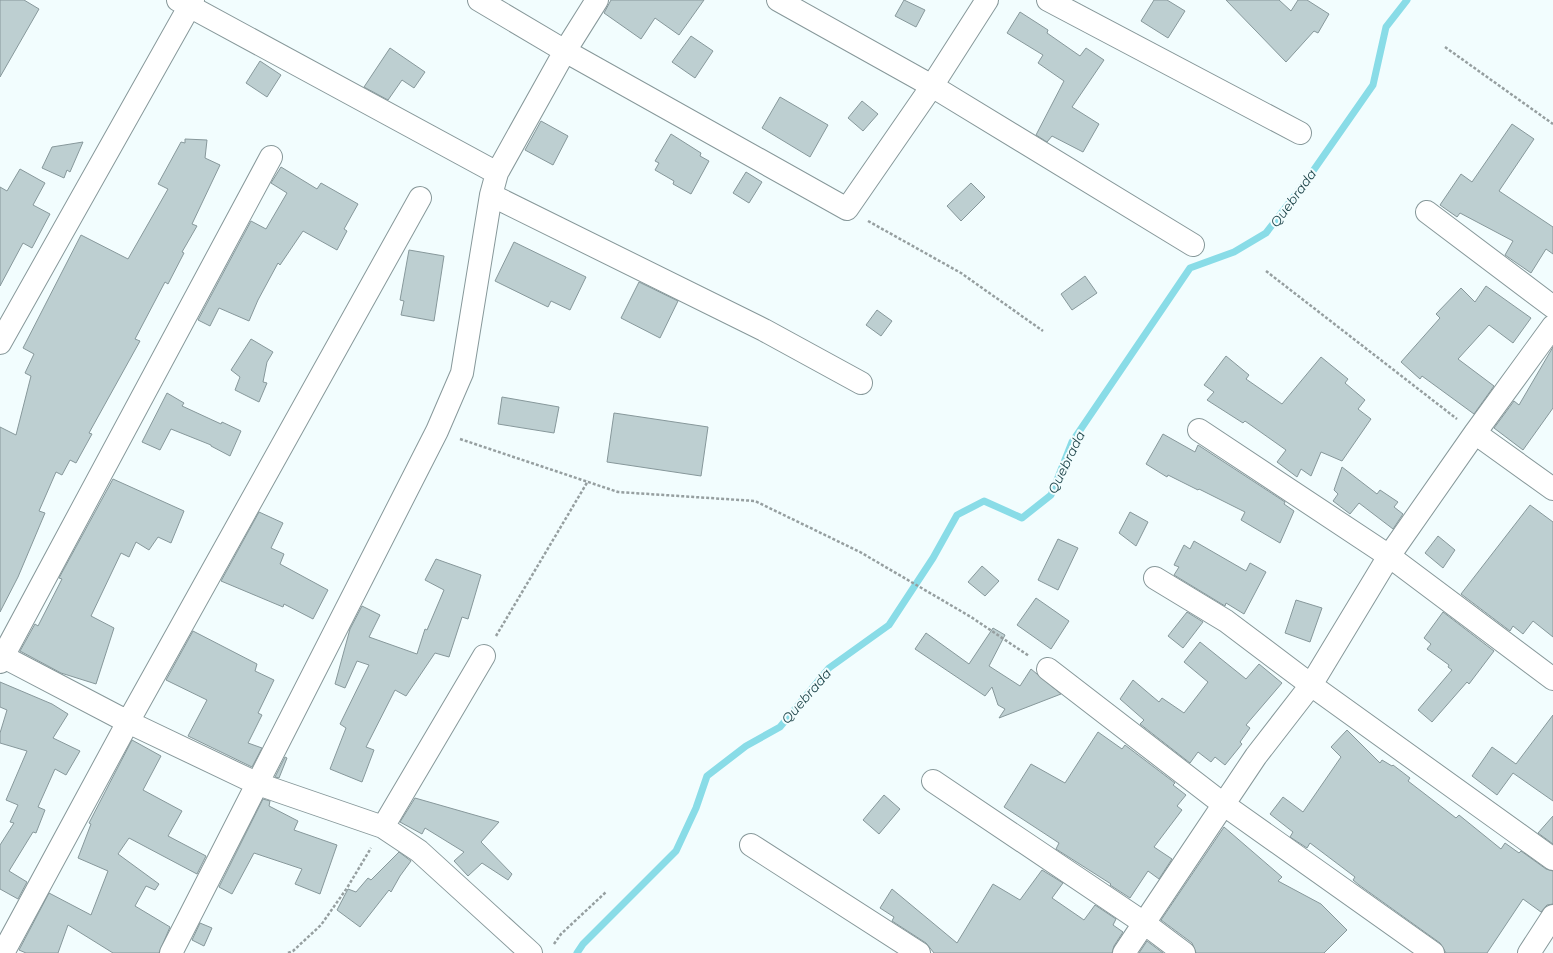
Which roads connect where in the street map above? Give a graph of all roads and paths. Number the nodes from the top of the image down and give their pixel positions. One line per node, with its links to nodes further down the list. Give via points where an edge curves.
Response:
1 (479, 0): 8 (street)
2 (597, 0): 8 (street)
3 (778, 0): 9 (street)
4 (987, 0): 9 (street)
5 (1048, 0): 11 (street)
6 (187, 2): 13 (street); 23 (street)
7 (1445, 47): 10 (path)
8 (565, 51): 13 (street); 16 (street)
9 (932, 86): 16 (street); 18 (street)
10 (1553, 124)
11 (1300, 133)
12 (271, 157): 33 (street)
13 (497, 172): 14 (street)
14 (491, 195): 24 (street, via 764,330); 26 (street, via 462,373)
15 (420, 198): 37 (street)
16 (847, 209): 22 (path, via 960,274)
17 (1427, 212): 20 (street)
18 (1193, 244)
19 (1266, 272): 27 (path)
20 (1553, 307)
21 (1553, 326): 27 (street)
22 (1043, 331)
23 (0, 343)
24 (861, 383)
25 (1199, 430): 30 (street)
26 (437, 431): 28 (path); 39 (street)
27 (1475, 433): 29 (street); 30 (street)
28 (588, 482): 32 (path); 34 (path, via 618,492 755,501 860,552 971,617)
29 (1553, 489)
30 (1389, 556): 35 (street); 36 (street)
31 (1154, 578): 36 (street, via 1226,621)
32 (484, 656): 41 (street)
33 (1, 658): 37 (street)
34 (1048, 669): 40 (street)
35 (1553, 680)
36 (1311, 685): 40 (street, via 1256,756); 43 (street)
37 (128, 722): 39 (street); 48 (street)
38 (933, 780): 46 (street)
39 (258, 784): 41 (street); 49 (street)
40 (1223, 804): 46 (street); 55 (street)
41 (384, 828): 50 (path, via 321,925); 51 (street, via 419,851)
42 (751, 845): 52 (street)
43 (1553, 859)
44 (606, 892): 47 (path, via 561,934)
45 (1553, 916): 56 (street)
46 (1144, 923): 53 (street); 54 (street)
47 (552, 947)
48 (3, 953)
49 (171, 953)
50 (288, 953)
51 (532, 953)
52 (919, 953)
53 (1124, 953)
54 (1184, 953)
55 (1433, 953)
56 (1529, 953)

